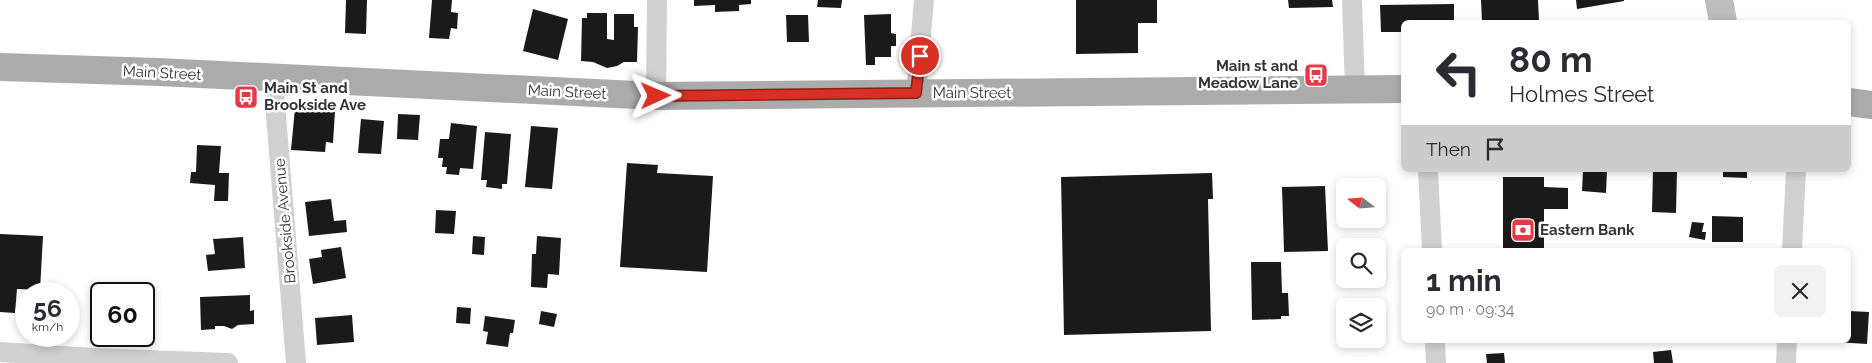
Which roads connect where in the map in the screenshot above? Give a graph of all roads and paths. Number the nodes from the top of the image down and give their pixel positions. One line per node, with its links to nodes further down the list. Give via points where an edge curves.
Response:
1 (657, 0): 11 (street)
2 (924, 0): 10 (street)
3 (1352, 0): 8 (street)
4 (1719, 0): 5 (main road)
5 (1722, 20)
6 (0, 68): 7 (main road, Main Street)
7 (273, 78): 11 (main road, Main Street); 23 (street, Brookside Avenue)
8 (1355, 89): 9 (main road, Main Street); 10 (main road, Main Street)
9 (1401, 89)
10 (916, 93): 11 (main road, Main Street)
11 (656, 96)
12 (1851, 102): 13 (main road)
13 (1872, 105)
14 (1428, 172): 16 (street)
15 (1796, 172): 17 (street)
16 (1432, 248)
17 (1792, 248)
18 (1435, 343): 24 (street)
19 (1787, 343): 25 (street)
20 (0, 352): 21 (street)
21 (93, 360): 22 (street)
22 (228, 363)
23 (296, 363)
24 (1436, 363)
25 (1786, 363)

